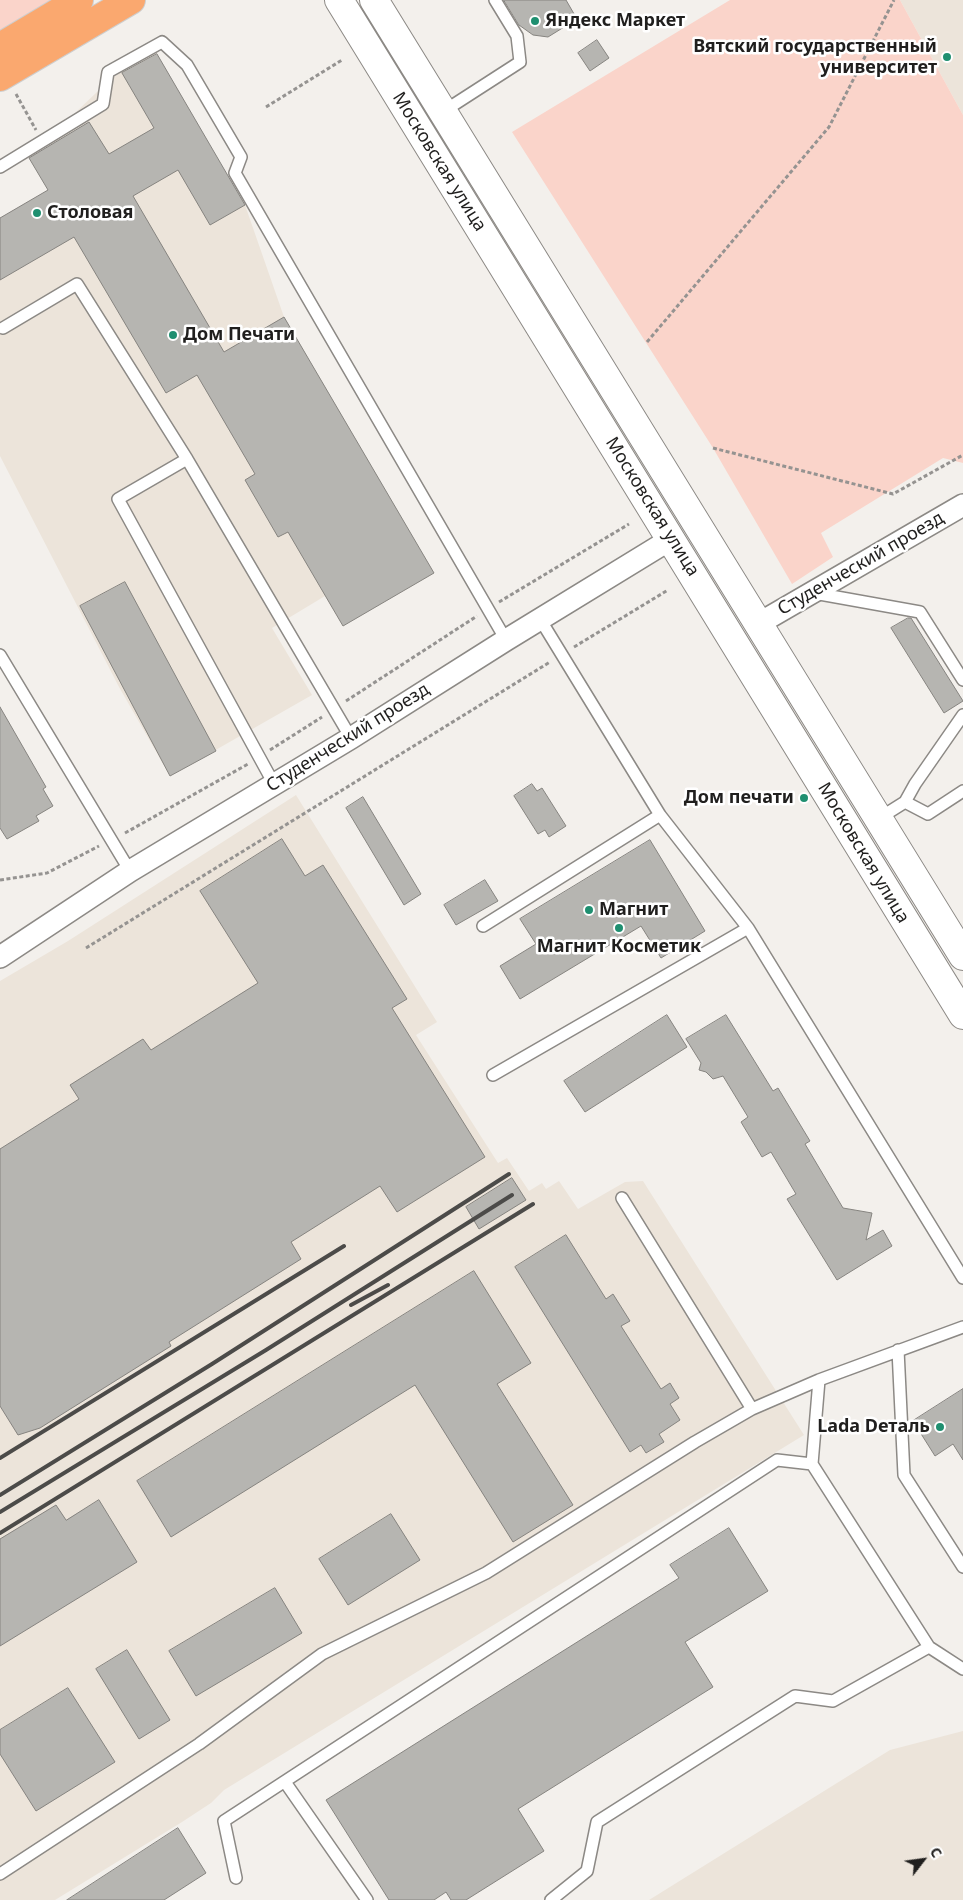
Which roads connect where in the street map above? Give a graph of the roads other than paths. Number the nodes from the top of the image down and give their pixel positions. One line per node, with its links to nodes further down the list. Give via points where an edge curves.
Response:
1 (79, 0): 6 (highway)
2 (131, 0): 7 (highway)
3 (339, 0): 14 (main road, Московская улица)
4 (374, 0): 8 (main road, Московская улица)
5 (495, 0): 8 (lane, via 517,36 520,62)
6 (0, 46)
7 (6, 83)
8 (444, 111): 13 (main road, Московская улица)
9 (0, 167): 18 (lane, via 103,104 108,72 162,42 187,65 241,157 235,173)
10 (3, 328): 11 (lane, via 77,284)
11 (187, 459): 22 (lane); 23 (lane, via 118,499)
12 (963, 504): 15 (street, Студенческий проезд)
13 (697, 522): 14 (main road, Студенческий проезд); 17 (main road, Московская улица)
14 (671, 539): 16 (street, Студенческий проезд); 33 (main road, Московская улица)
15 (811, 592): 17 (street, Студенческий проезд); 20 (lane, via 920,612)
16 (540, 619): 18 (street, Студенческий проезд); 26 (lane)
17 (758, 624): 27 (main road, Московская улица)
18 (506, 640): 22 (street, Студенческий проезд)
19 (0, 656): 28 (lane)
20 (963, 680)
21 (963, 715): 25 (lane)
22 (351, 738): 23 (street, Студенческий проезд)
23 (274, 784): 28 (street, Студенческий проезд)
24 (963, 791): 25 (lane, via 928,814)
25 (905, 802): 27 (lane)
26 (660, 815): 29 (lane); 30 (lane)
27 (878, 819): 31 (main road, Московская улица)
28 (130, 871): 32 (street, Студенческий проезд)
29 (483, 926)
30 (748, 928): 34 (lane); 36 (lane)
31 (963, 956)
32 (0, 957)
33 (963, 1015)
34 (493, 1075)
35 (622, 1198): 40 (lane)
36 (963, 1278)
37 (963, 1327): 38 (lane)
38 (898, 1350): 39 (lane); 42 (lane, via 904,1476)
39 (819, 1380): 40 (lane); 41 (lane)
40 (752, 1409): 46 (lane, via 486,1573 322,1654 199,1744)
41 (812, 1464): 43 (lane); 45 (lane, via 778,1460)
42 (963, 1567)
43 (929, 1647): 44 (lane); 49 (lane, via 833,1701 795,1696 597,1822 587,1871)
44 (963, 1670)
45 (285, 1782): 47 (lane, via 224,1821); 48 (lane)
46 (0, 1874)
47 (236, 1878)
48 (367, 1900)
49 (551, 1900)

